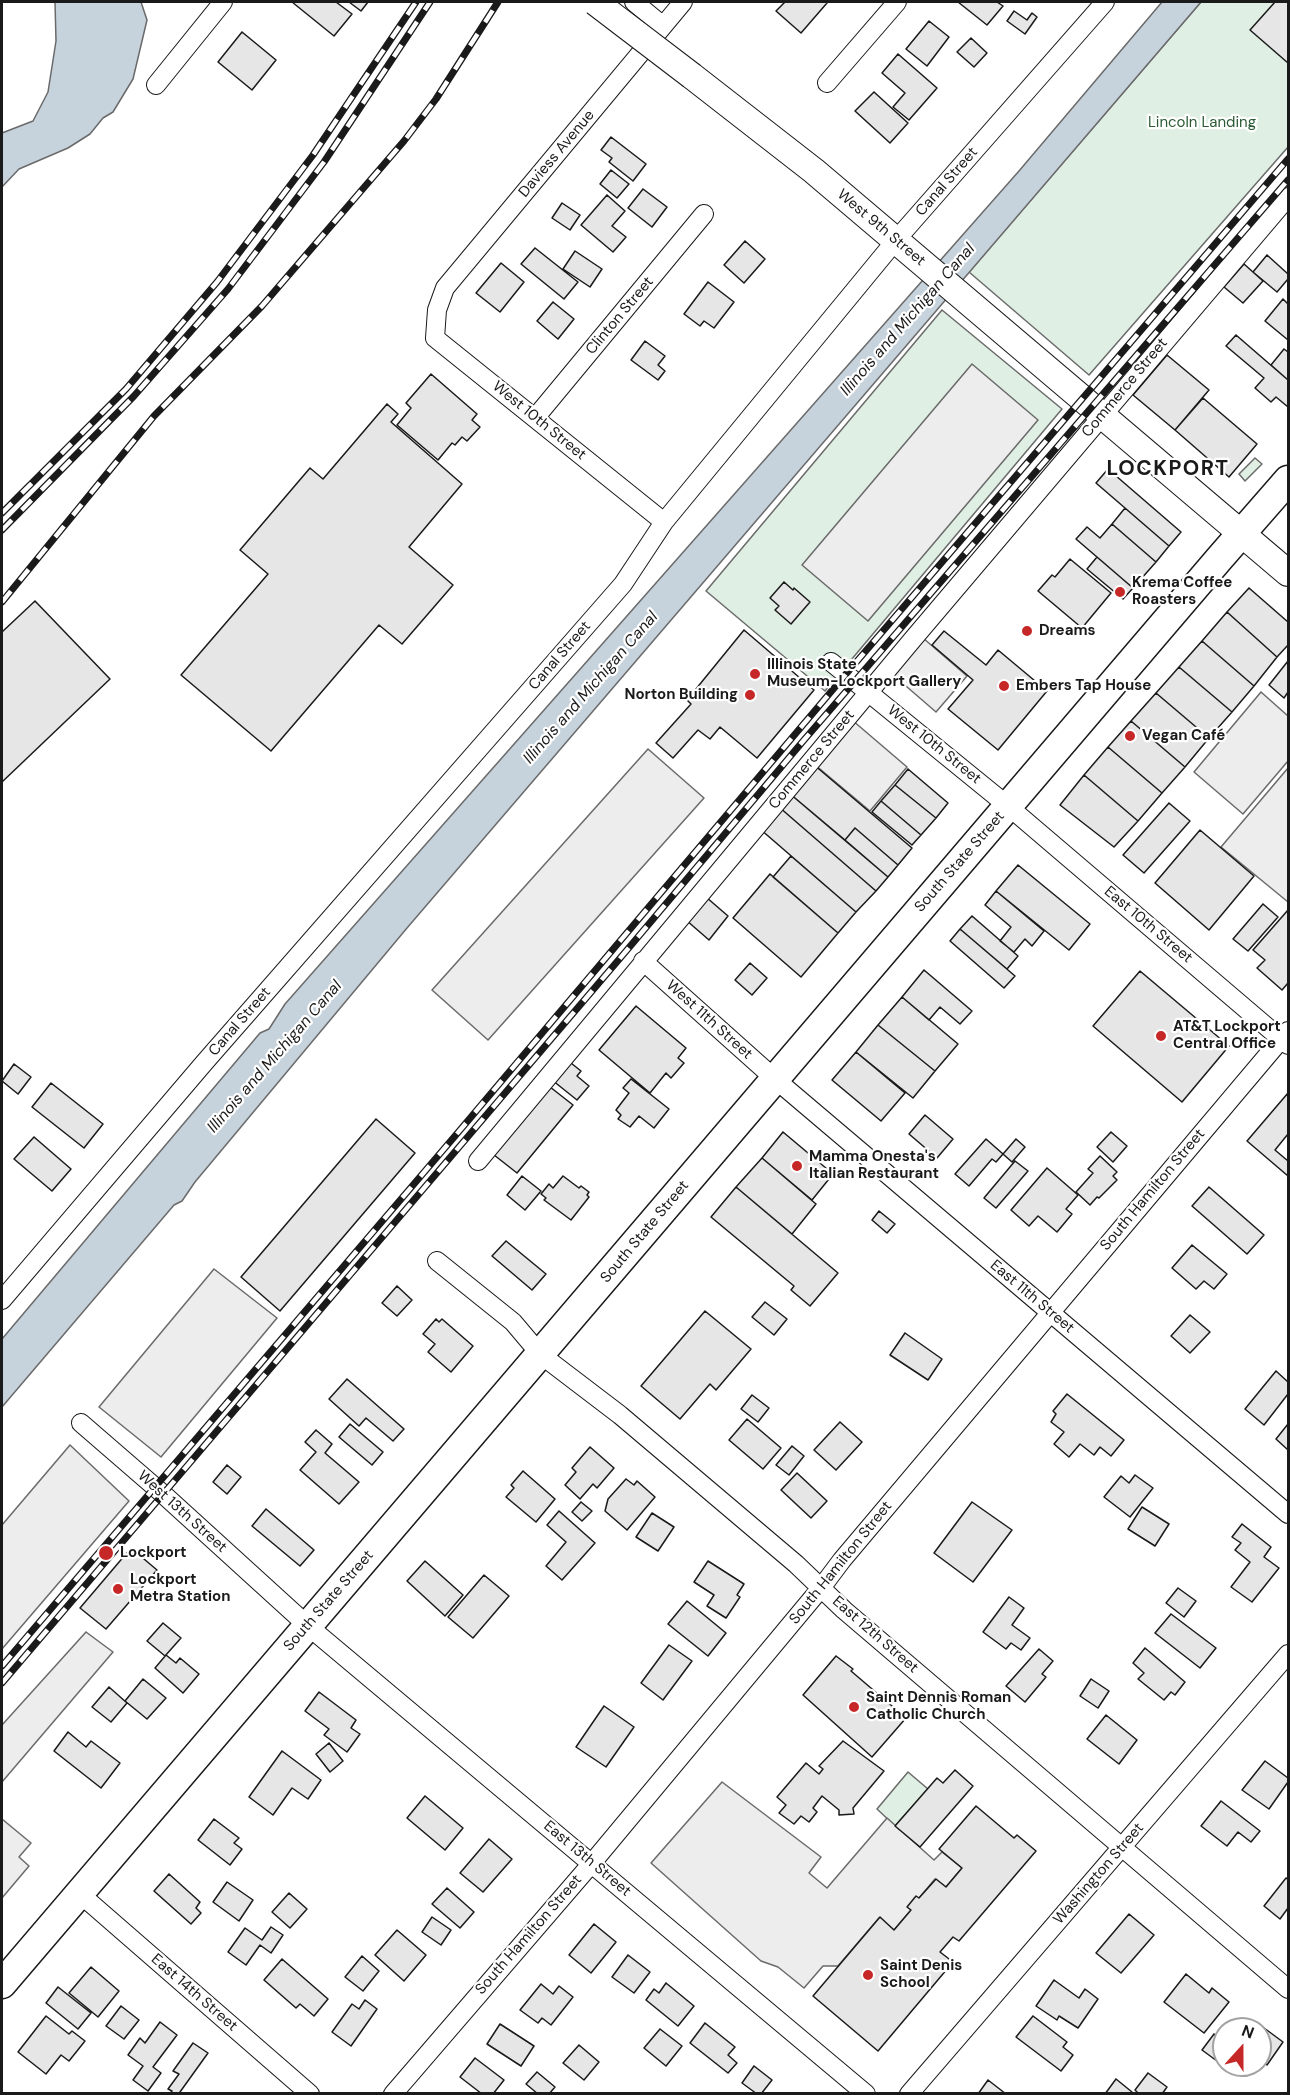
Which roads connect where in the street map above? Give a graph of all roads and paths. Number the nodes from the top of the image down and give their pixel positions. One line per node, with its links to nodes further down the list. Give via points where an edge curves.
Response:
1 (223, 2): 9 (street)
2 (595, 2): 12 (main road, West 9th Street, bridge, via 814,171)
3 (634, 2): 7 (street)
4 (683, 2): 7 (street, Daviess Avenue)
5 (897, 2): 8 (street)
6 (1105, 2): 12 (street, Canal Street)
7 (663, 26): 13 (street, Daviess Avenue, via 445,288)
8 (827, 83)
9 (156, 85)
10 (1288, 197): 14 (street, Commerce Street)
11 (704, 214): 15 (street, Clinton Street)
12 (896, 240): 14 (main road, West 9th Street); 17 (street, Canal Street)
13 (436, 310): 15 (street, West 10th Street, via 435,338)
14 (1102, 415): 18 (main road, West 9th Street); 21 (street, Commerce Street)
15 (535, 418): 17 (street, West 10th Street)
16 (1288, 480): 18 (main road, South State Street)
17 (664, 522): 28 (street, Canal Street, via 622,584)
18 (1241, 533): 19 (main road, West 9th Street); 22 (main road, South State Street)
19 (1288, 573)
20 (831, 662): 21 (street, West 10th Street)
21 (869, 693): 22 (street, West 10th Street); 23 (street, Commerce Street)
22 (1008, 806): 24 (street, East 10th Street); 25 (main road, South State Street)
23 (643, 961): 25 (street, West 11th Street); 26 (street, Commerce Street)
24 (1286, 1038): 29 (street, South Hamilton Street)
25 (775, 1079): 29 (street, East 11th Street); 30 (main road, South State Street)
26 (478, 1161)
27 (437, 1261): 30 (street, East 12th Street, via 513,1322)
28 (2, 1300)
29 (1050, 1312): 32 (street, East 11th Street); 33 (street, South Hamilton Street)
30 (540, 1354): 33 (street, East 12th Street, via 620,1415); 34 (main road, South State Street)
31 (81, 1423): 34 (street, West 13th Street)
32 (1288, 1514)
33 (821, 1588): 36 (street, East 12th Street); 37 (street, South Hamilton Street)
34 (308, 1626): 37 (street, East 13th Street); 38 (main road, South State Street)
35 (1288, 1654): 36 (street, Washington Street)
36 (1123, 1846): 40 (street, East 12th Street); 44 (street, Washington Street)
37 (592, 1863): 42 (street, South Hamilton Street); 43 (street, East 13th Street)
38 (79, 1893): 39 (main road, South State Street); 41 (street, East 14th Street)
39 (2, 1984)
40 (1288, 1989)
41 (310, 2094)
42 (393, 2094)
43 (866, 2094)
44 (909, 2094)

